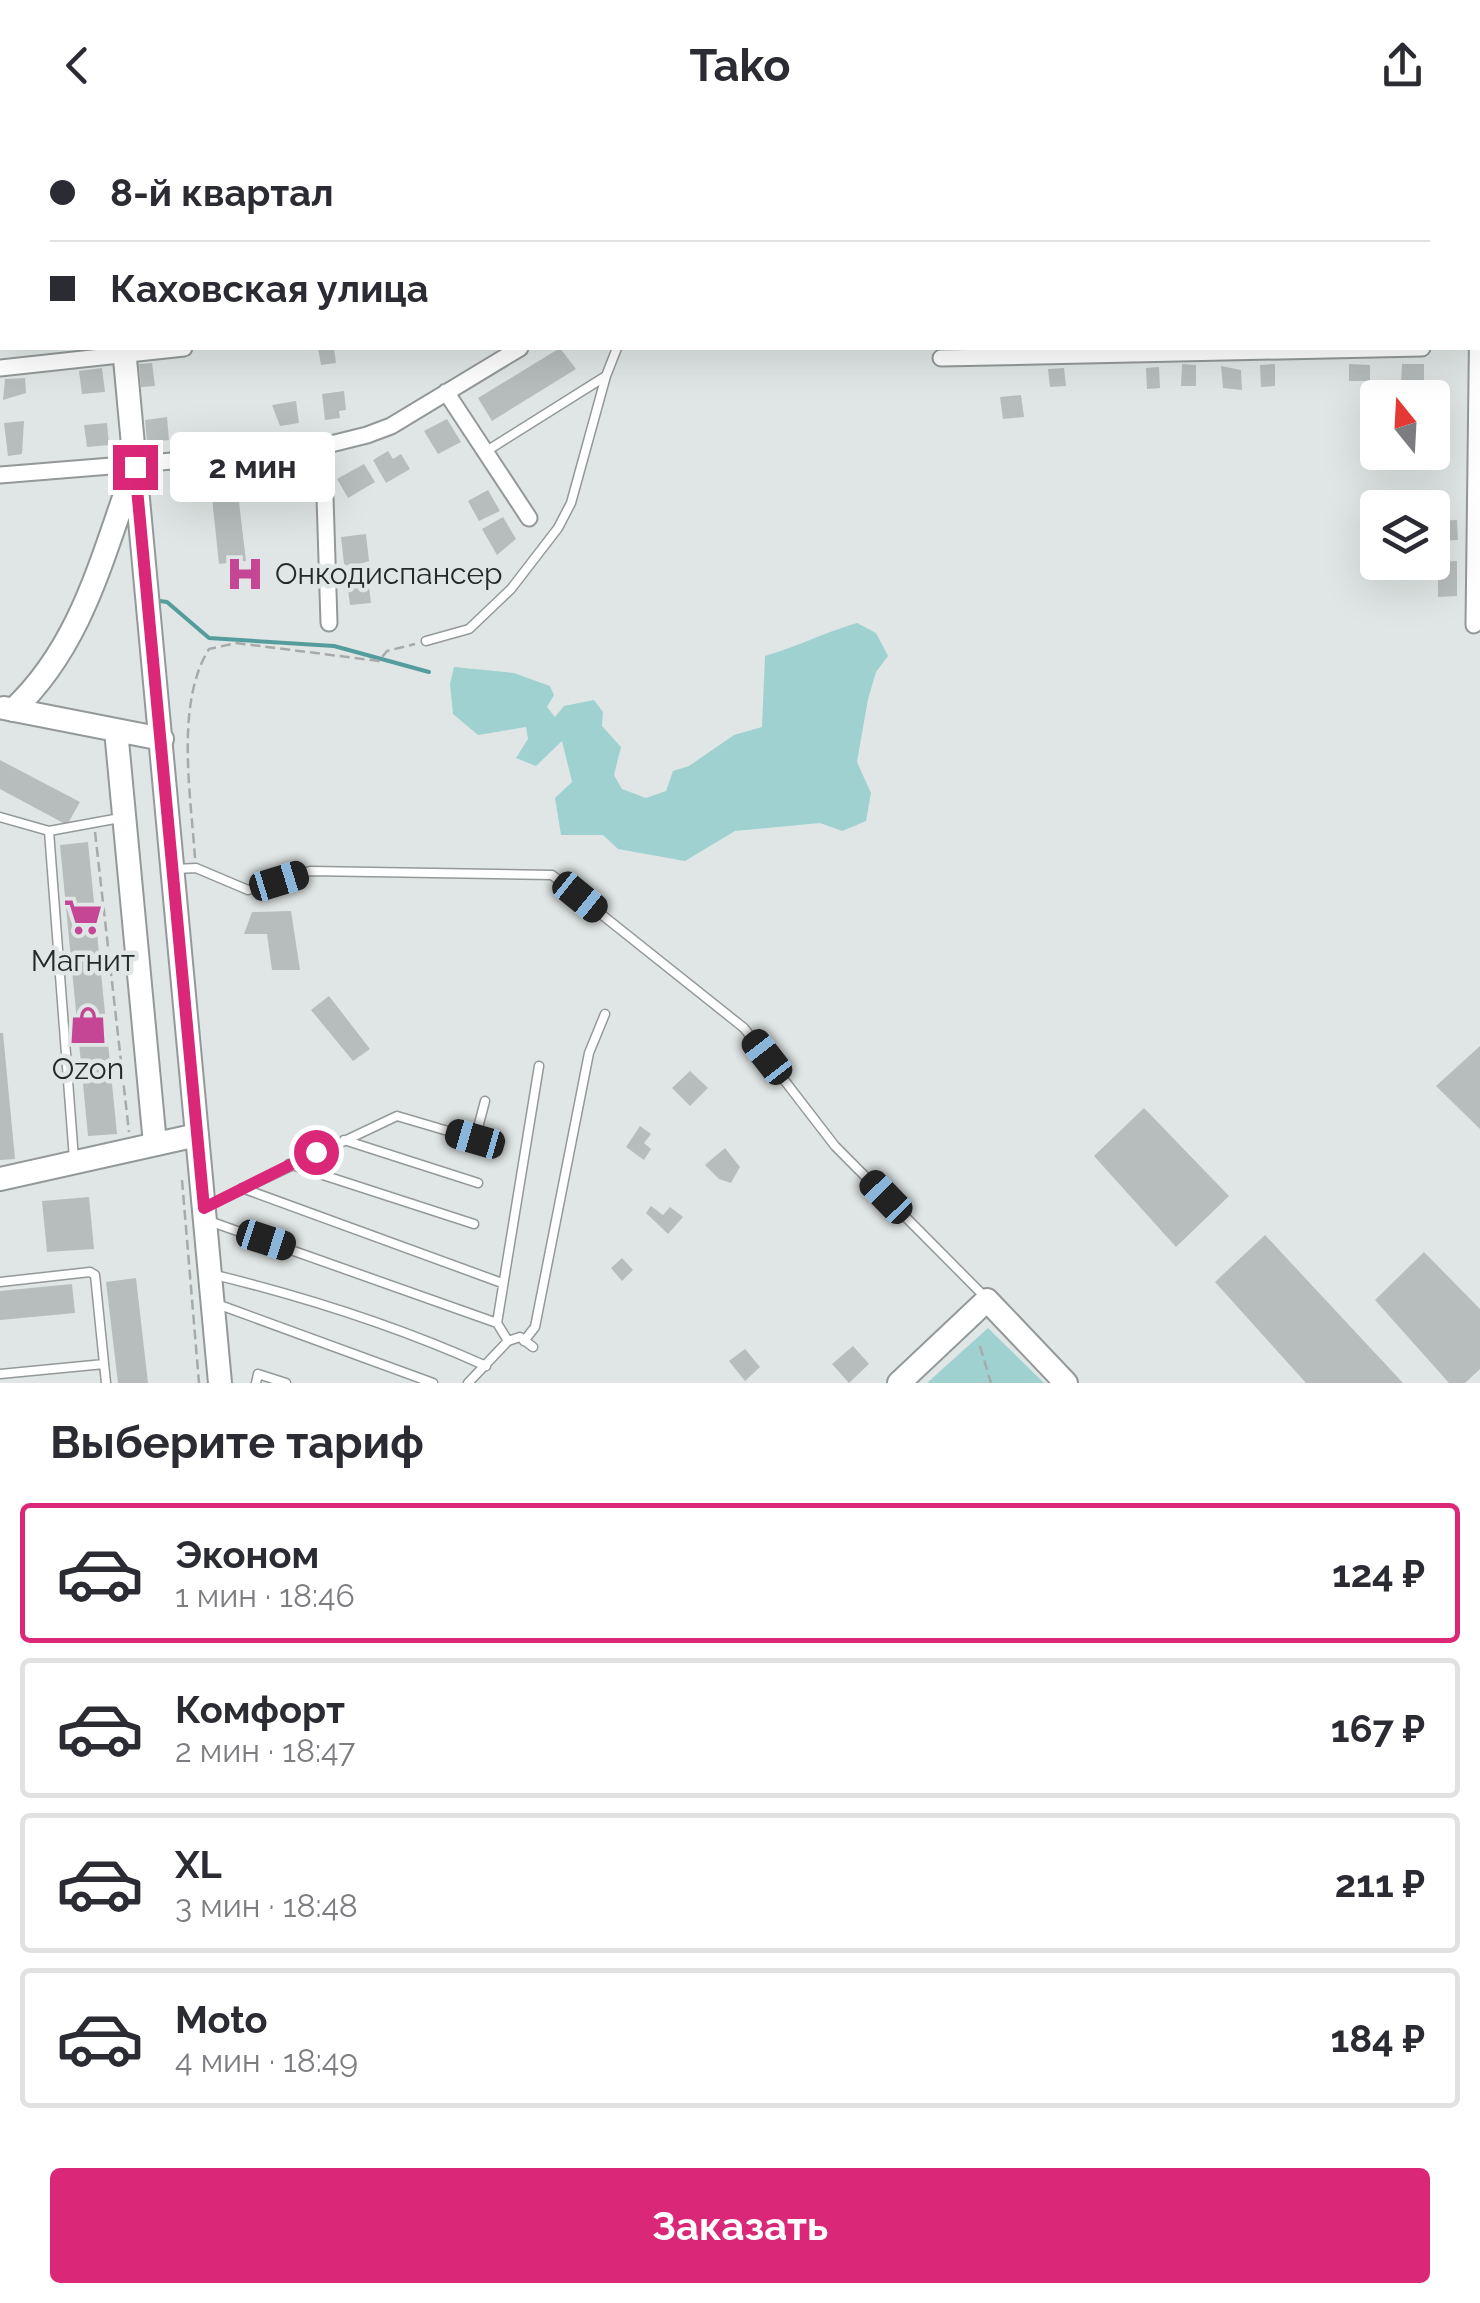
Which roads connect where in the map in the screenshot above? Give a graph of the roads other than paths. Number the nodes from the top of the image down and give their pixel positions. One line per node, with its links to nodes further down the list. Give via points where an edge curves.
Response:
1 (517, 350): 10 (street)
2 (616, 350): 9 (lane)
3 (1166, 350): 6 (street)
4 (1479, 350): 17 (street)
5 (124, 351): 8 (street); 13 (street)
6 (1038, 351): 7 (street)
7 (941, 358)
8 (0, 368)
9 (606, 376): 12 (lane); 18 (lane, via 558,528 469,628)
10 (446, 392): 11 (street, via 391,426); 12 (street)
11 (307, 450): 13 (street); 16 (street, via 325,498)
12 (485, 452): 15 (street)
13 (135, 467): 14 (street); 19 (street, via 82,618 56,662); 21 (street)
14 (0, 476)
15 (529, 518)
16 (329, 623)
17 (1474, 624)
18 (426, 642)
19 (6, 709): 20 (street)
20 (116, 730): 21 (street); 23 (street)
21 (162, 739): 25 (street)
22 (0, 817): 24 (lane)
23 (124, 818): 24 (lane); 31 (street)
24 (48, 832): 32 (lane)
25 (185, 869): 29 (street); 42 (lane, via 248,890 310,871 552,875 744,1028 835,1146)
26 (604, 1014): 45 (lane, via 589,1053 535,1328)
27 (539, 1066): 41 (lane)
28 (485, 1101): 30 (lane, via 475,1139 397,1116)
29 (197, 1135): 31 (street); 37 (street)
30 (344, 1140): 33 (lane); 35 (lane)
31 (155, 1144): 32 (street)
32 (75, 1163): 34 (street)
33 (289, 1164): 36 (lane); 38 (lane)
34 (0, 1179)
35 (478, 1183)
36 (242, 1188): 37 (lane); 41 (lane)
37 (204, 1214): 39 (street); 44 (lane)
38 (474, 1224)
39 (210, 1273): 43 (street); 49 (lane, via 296,1294)
40 (0, 1282): 48 (lane, via 90,1272)
41 (502, 1283): 44 (lane)
42 (988, 1300): 57 (street); 58 (street)
43 (212, 1302): 52 (street); 55 (lane)
44 (497, 1322): 46 (lane)
45 (524, 1340): 46 (lane); 47 (lane)
46 (508, 1341): 49 (lane)
47 (533, 1347)
48 (104, 1364): 50 (lane); 51 (lane)
49 (486, 1366): 56 (lane)
50 (0, 1374)
51 (106, 1383)
52 (220, 1383)
53 (256, 1383): 54 (lane, via 258,1374)
54 (286, 1383)
55 (433, 1383)
56 (468, 1383)
57 (899, 1383)
58 (1066, 1383)

